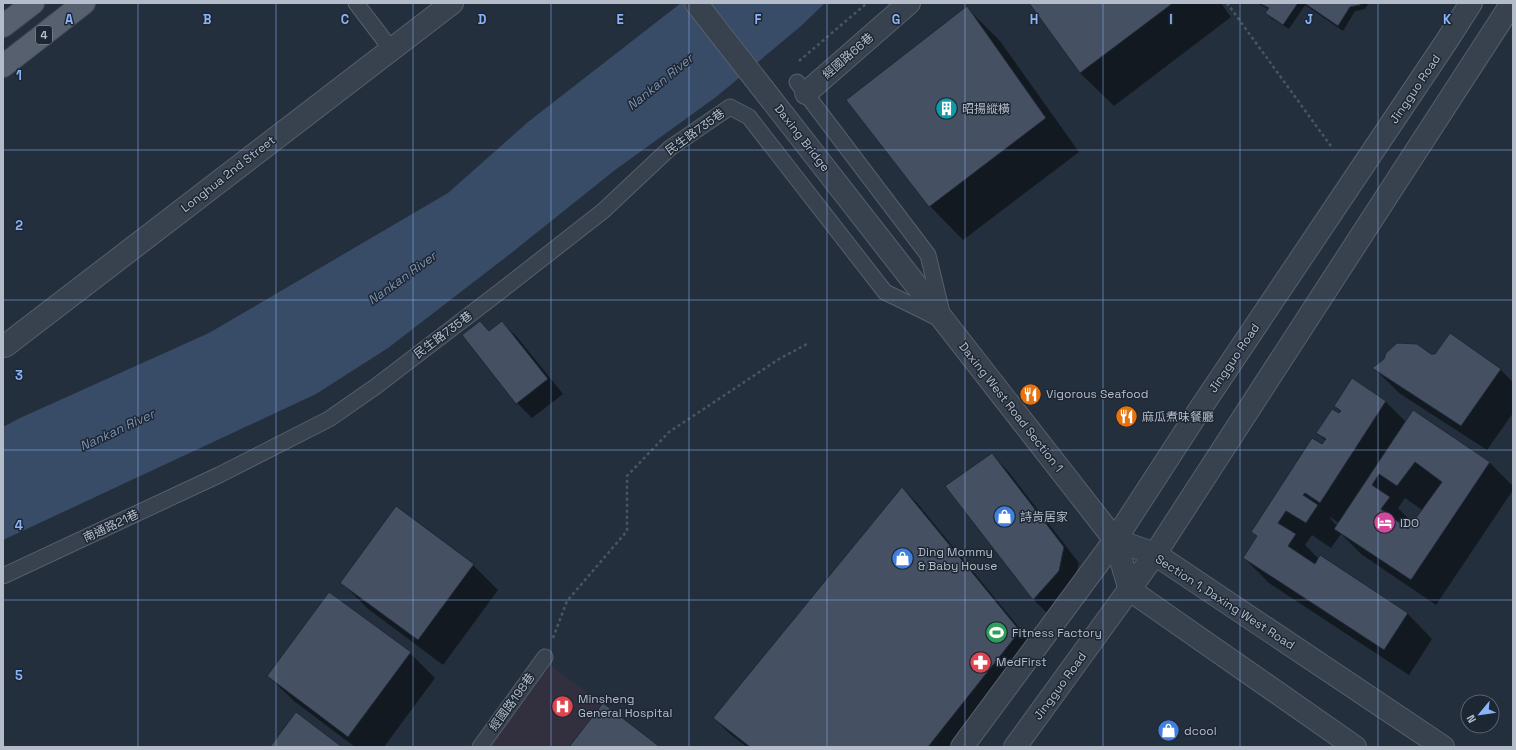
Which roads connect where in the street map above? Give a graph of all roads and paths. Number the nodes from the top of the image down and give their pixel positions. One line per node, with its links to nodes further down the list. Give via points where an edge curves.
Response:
1 (32, 3): 11 (main road)
2 (84, 3): 13 (main road, 4)
3 (356, 3): 12 (lane)
4 (452, 3): 12 (street, Longhua 2nd Street)
5 (696, 3): 16 (street, Daxing Bridge)
6 (867, 3): 14 (path, via 795,63 793,73)
7 (909, 3): 14 (street, 經國路66巷)
8 (1227, 3): 15 (path)
9 (1471, 3): 21 (street, Jingguo Road)
10 (1512, 3): 22 (street, Jingguo Road)
11 (3, 26)
12 (391, 49): 19 (street, Longhua 2nd Street)
13 (3, 66)
14 (801, 87): 17 (lane, via 928,255)
15 (1333, 149)
16 (907, 273): 17 (street, Daxing West Road Section 1)
17 (944, 321): 20 (lane, 民生路735巷, via 885,292 749,117 730,107 670,148 603,211 374,387 329,419); 21 (street, Daxing West Road Section 1)
18 (809, 343): 25 (path, via 669,432 627,476 627,532 567,601)
19 (4, 345)
20 (219, 475): 23 (lane, 南通路21巷)
21 (1115, 540): 22 (street, Section 1, Daxing West Road); 24 (street); 27 (street, Jingguo Road)
22 (1155, 554): 24 (street, Jingguo Road); 30 (street, Section 1, Daxing West Road)
23 (3, 576)
24 (1130, 590): 28 (street, Jingguo Road); 29 (street)
25 (545, 657): 26 (lane, 經國路198巷)
26 (480, 747)
27 (962, 747)
28 (1015, 747)
29 (1355, 747)
30 (1443, 747)

